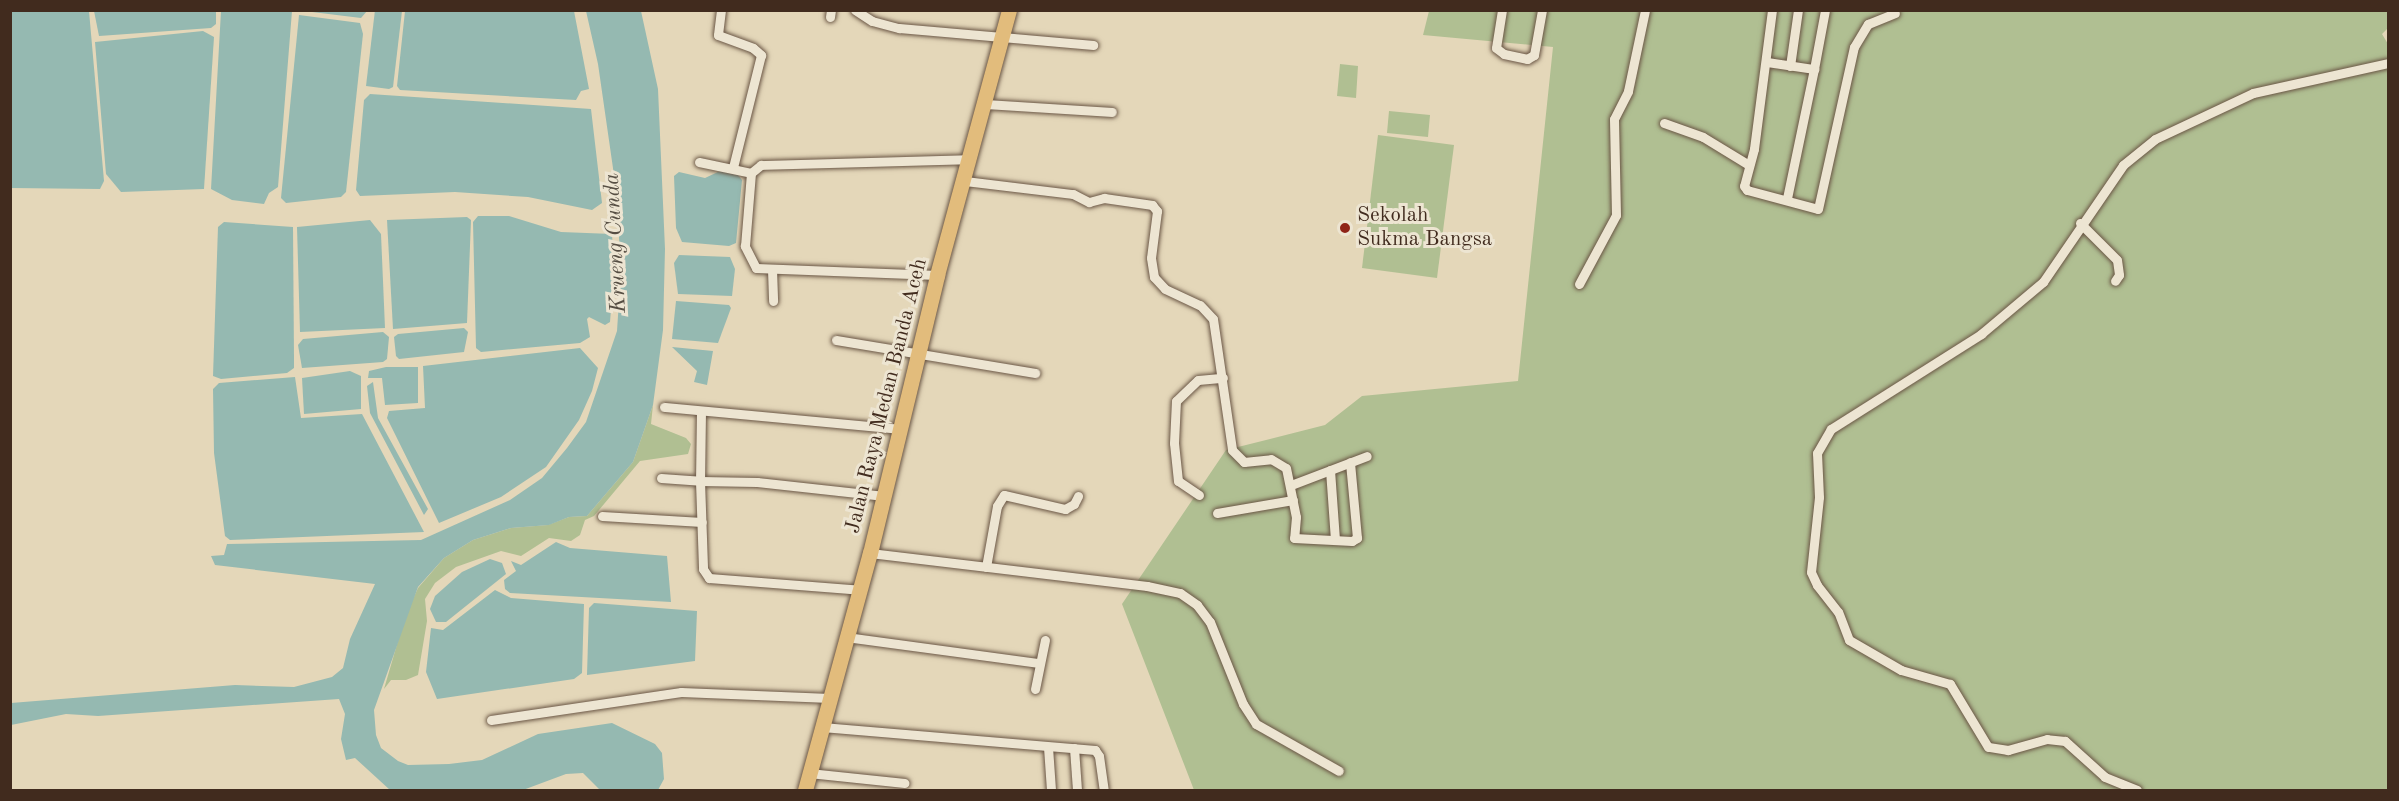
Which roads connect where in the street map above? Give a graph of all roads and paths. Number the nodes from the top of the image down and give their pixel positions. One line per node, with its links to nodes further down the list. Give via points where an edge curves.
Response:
1 (721, 10): 23 (street, via 718,35 753,48 761,56)
2 (855, 10): 11 (street, via 872,21 899,28)
3 (1008, 10): 11 (highway, Jalan Raya Medan Banda Aceh)
4 (1502, 10): 5 (street, via 1496,48 1527,59 1534,55)
5 (1542, 10)
6 (1645, 10): 31 (street, via 1628,91 1614,119 1616,215)
7 (1772, 10): 13 (street)
8 (1798, 10): 15 (street)
9 (1825, 10): 16 (street)
10 (1895, 13): 26 (street, via 1868,24 1854,47 1818,209)
11 (1001, 38): 12 (street); 17 (highway, Jalan Raya Medan Banda Aceh)
12 (1093, 45)
13 (1767, 62): 15 (street); 22 (street)
14 (2388, 63): 27 (street, via 2253,93 2155,139 2123,165)
15 (1790, 66): 16 (street)
16 (1814, 69): 26 (street)
17 (986, 104): 18 (street); 20 (highway, Jalan Raya Medan Banda Aceh)
18 (1112, 112)
19 (1665, 123): 22 (street, via 1694,133)
20 (971, 159): 24 (street, via 760,165); 25 (highway, Jalan Raya Medan Banda Aceh)
21 (699, 162): 23 (street)
22 (1749, 165): 26 (street, via 1744,188)
23 (733, 167): 24 (street)
24 (752, 173): 28 (street, via 745,246 751,264)
25 (965, 181): 29 (highway, Jalan Raya Medan Banda Aceh); 36 (street, via 1073,194 1089,202 1104,198 1152,205 1157,221 1151,258 1154,277 1165,288 1200,305 1214,319)
26 (1787, 198)
27 (2080, 224): 30 (street, via 2117,260 2120,275); 73 (street, via 2043,282 1982,334 1831,429 1823,439 1817,453 1819,497 1811,572 1816,585 1838,612 1848,640 1901,670 1950,684 1988,747 2008,750 2047,739 2065,741 2104,777)
28 (772, 270): 29 (street); 32 (street)
29 (937, 275): 34 (highway, Jalan Raya Medan Banda Aceh)
30 (2115, 281)
31 (1580, 284)
32 (773, 301)
33 (836, 340): 34 (street)
34 (917, 354): 35 (street); 39 (highway, Jalan Raya Medan Banda Aceh)
35 (1035, 373)
36 (1223, 378): 45 (street, via 1232,450 1237,458 1244,462 1271,459 1282,463); 46 (street, via 1198,380 1176,401 1173,443 1178,481)
37 (664, 407): 38 (street)
38 (701, 411): 39 (street); 44 (street)
39 (902, 429): 47 (highway, Jalan Raya Medan Banda Aceh)
40 (1367, 456): 41 (street)
41 (1350, 462): 42 (street); 53 (street, via 1358,530 1352,542)
42 (1330, 470): 45 (street); 53 (street)
43 (661, 478): 44 (street)
44 (700, 481): 47 (street, via 757,482); 52 (street)
45 (1291, 485): 49 (street)
46 (1199, 495)
47 (884, 496): 54 (highway, Jalan Raya Medan Banda Aceh)
48 (1078, 496): 55 (street, via 1065,509 1004,495 997,506)
49 (1293, 500): 50 (street); 53 (street, via 1294,538)
50 (1217, 513)
51 (602, 516): 52 (street)
52 (702, 522): 56 (street, via 703,569 716,581)
53 (1335, 540)
54 (870, 553): 55 (street); 56 (highway, Jalan Raya Medan Banda Aceh)
55 (986, 567): 66 (street, via 1147,586 1189,598 1210,622 1243,704 1256,724)
56 (860, 590): 57 (highway, Jalan Raya Medan Banda Aceh)
57 (846, 637): 59 (street); 61 (highway, Jalan Raya Medan Banda Aceh)
58 (1046, 640): 59 (street)
59 (1039, 663): 60 (street)
60 (1035, 689)
61 (830, 698): 62 (street, via 681,692); 63 (highway, Jalan Raya Medan Banda Aceh)
62 (491, 720)
63 (822, 727): 64 (street); 67 (highway, Jalan Raya Medan Banda Aceh)
64 (1048, 747): 65 (street); 70 (street)
65 (1074, 748): 71 (street); 72 (street, via 1095,750)
66 (1339, 771)
67 (809, 773): 68 (street); 69 (highway, Jalan Raya Medan Banda Aceh)
68 (904, 783)
69 (805, 790)
70 (1051, 790)
71 (1077, 790)
72 (1104, 790)
73 (2137, 790)

